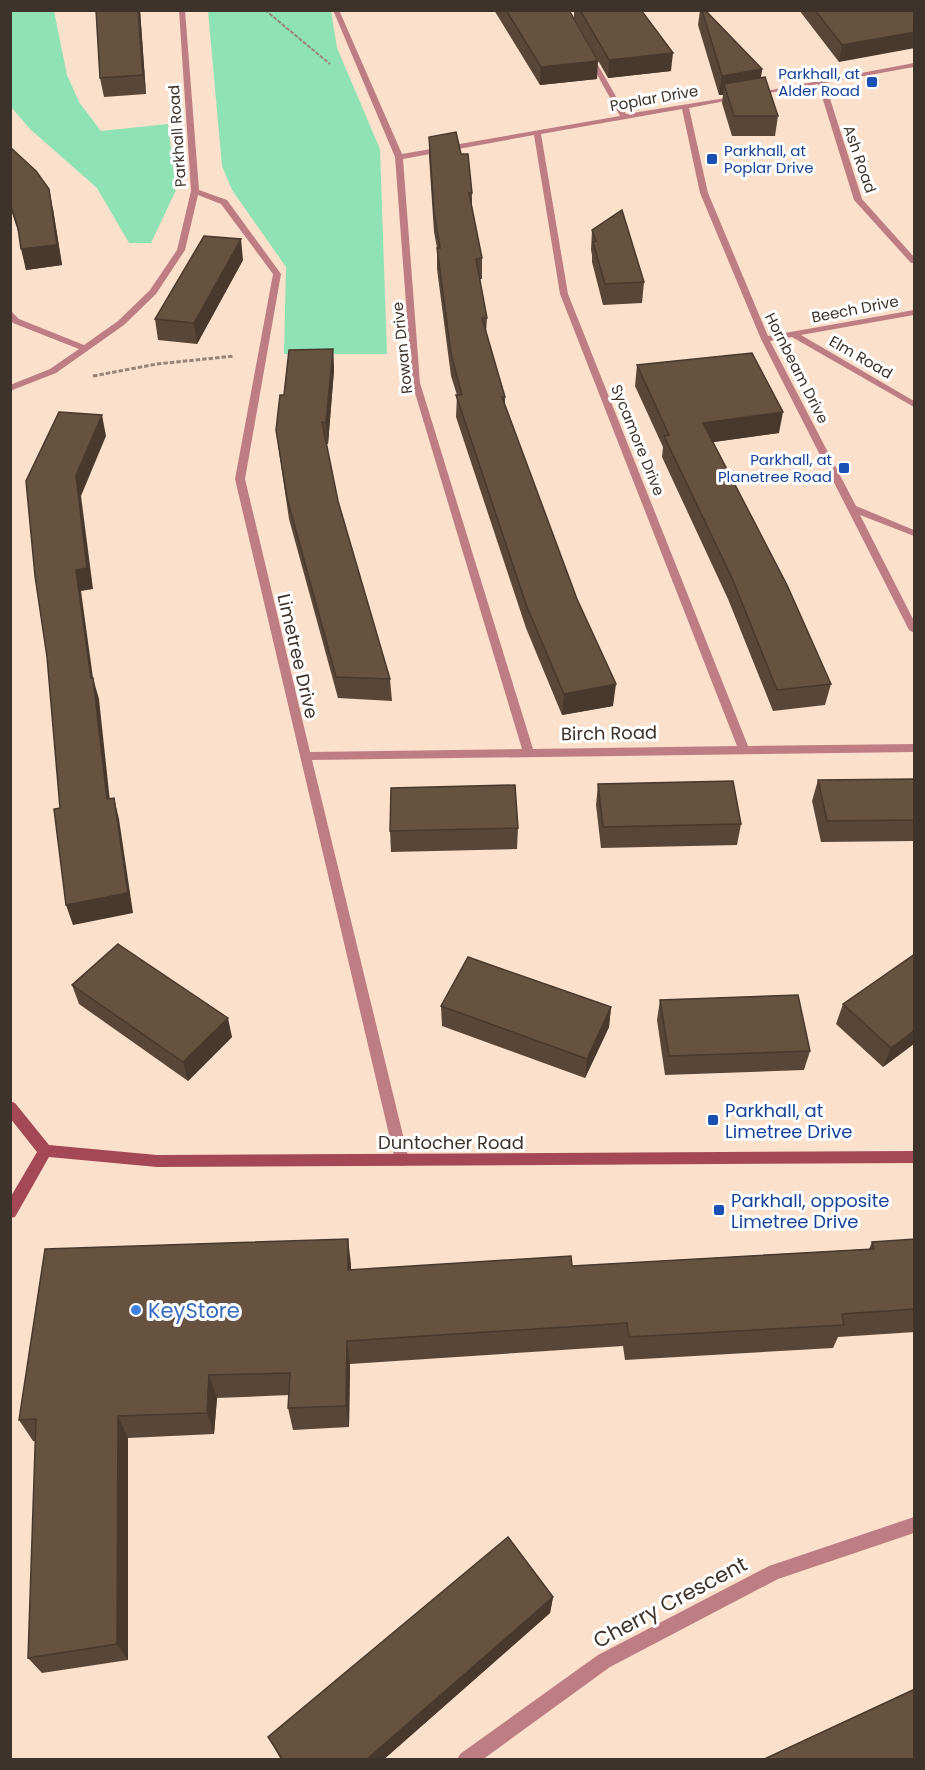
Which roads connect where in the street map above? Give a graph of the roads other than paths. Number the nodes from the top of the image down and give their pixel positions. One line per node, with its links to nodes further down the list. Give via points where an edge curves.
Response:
1 (182, 10): 10 (street, Parkhall Road)
2 (336, 10): 9 (street, Rowan Drive)
3 (585, 47): 7 (street)
4 (915, 65): 5 (street, Poplar Drive)
5 (820, 82): 6 (street, Poplar Drive); 11 (street, Ash Road, via 858,200)
6 (685, 106): 7 (street, Poplar Drive); 15 (street, Hornbeam Drive, via 704,193)
7 (624, 117): 8 (street, Poplar Drive)
8 (537, 133): 9 (street, Poplar Drive); 23 (street, Sycamore Drive, via 564,294)
9 (399, 157): 24 (street, Rowan Drive, via 416,383)
10 (195, 191): 16 (street, Parkhall Road, via 181,250 153,292); 25 (street, Limetree Drive, via 224,202 277,274 240,479)
11 (915, 261)
12 (10, 312): 16 (street, via 16,321)
13 (915, 312): 14 (street, Beech Drive)
14 (795, 334): 15 (street, Beech Drive); 18 (street, Elm Road)
15 (765, 339): 19 (street, Hornbeam Drive)
16 (86, 349): 17 (street, Parkhall Road, via 53,371)
17 (10, 388)
18 (915, 404)
19 (854, 509): 20 (street); 21 (street, Hornbeam Drive)
20 (915, 533)
21 (915, 630)
22 (915, 748): 23 (street, Birch Road)
23 (744, 749): 24 (street, Birch Road)
24 (528, 752): 25 (street, Birch Road)
25 (305, 756): 29 (street, Limetree Drive)
26 (10, 1107): 27 (main road)
27 (45, 1151): 29 (main road, Duntocher Road, via 157,1161); 30 (main road)
28 (915, 1157): 29 (main road, Duntocher Road)
29 (402, 1160)
30 (10, 1212)
31 (915, 1525): 32 (street, Cherry Crescent, via 776,1572 604,1661)
32 (466, 1760)

